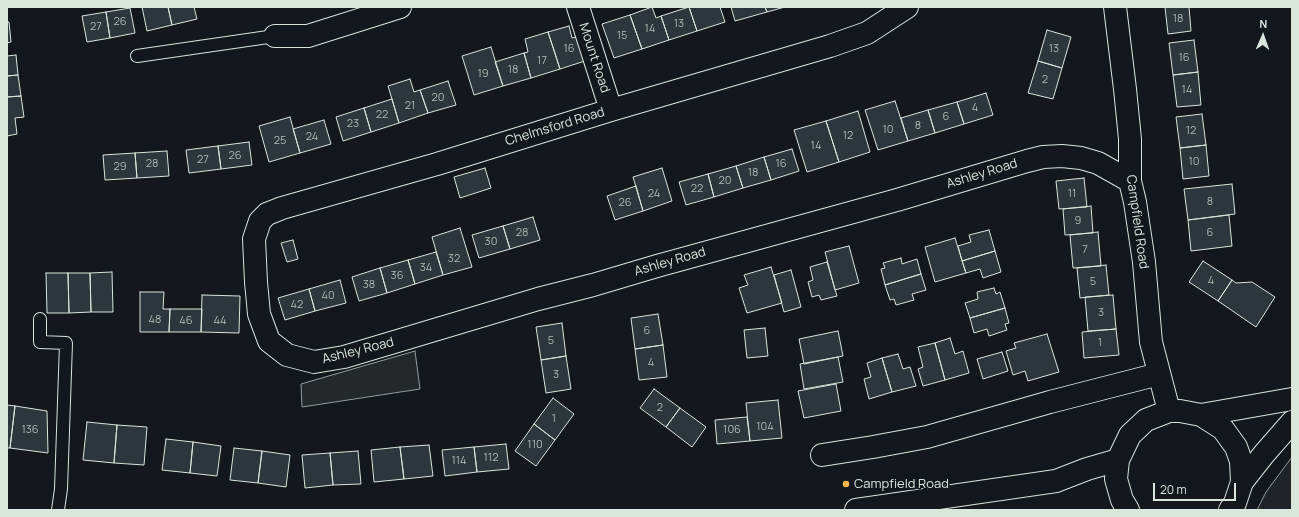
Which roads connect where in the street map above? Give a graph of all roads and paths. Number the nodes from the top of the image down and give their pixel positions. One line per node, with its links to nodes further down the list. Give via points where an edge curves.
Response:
1 (400, 7): 5 (main road, via 308,36)
2 (578, 7): 7 (main road, Mount Road)
3 (907, 7): 7 (main road, Chelmsford Road, via 866,33 830,46)
4 (1115, 7): 8 (main road, Campfield Road, via 1126,89)
5 (275, 36): 6 (lane)
6 (137, 56)
7 (611, 110): 9 (main road, Chelmsford Road, via 267,214 260,221 254,239)
8 (1130, 181): 9 (main road, Ashley Road, via 1098,163 1082,158 1062,156 1027,161 897,200 538,299 344,357 314,362 287,355 269,341 260,314); 11 (main road, Campfield Road, via 1144,262 1151,342)
9 (256, 282)
10 (40, 318): 19 (lane, via 40,342 66,343)
11 (1159, 374): 13 (main road, Campfield Road); 16 (main road, via 927,437)
12 (1292, 399): 14 (main road)
13 (1169, 411): 14 (main road); 17 (main road, via 1146,420 1130,435)
14 (1202, 415): 18 (main road, via 1223,429 1236,447 1241,461)
15 (1292, 422): 18 (main road)
16 (822, 455)
17 (1118, 460): 20 (main road, via 1056,481); 21 (main road, via 1116,479)
18 (1242, 482): 22 (main road)
19 (58, 510)
20 (856, 510)
21 (1128, 510)
22 (1230, 510)

